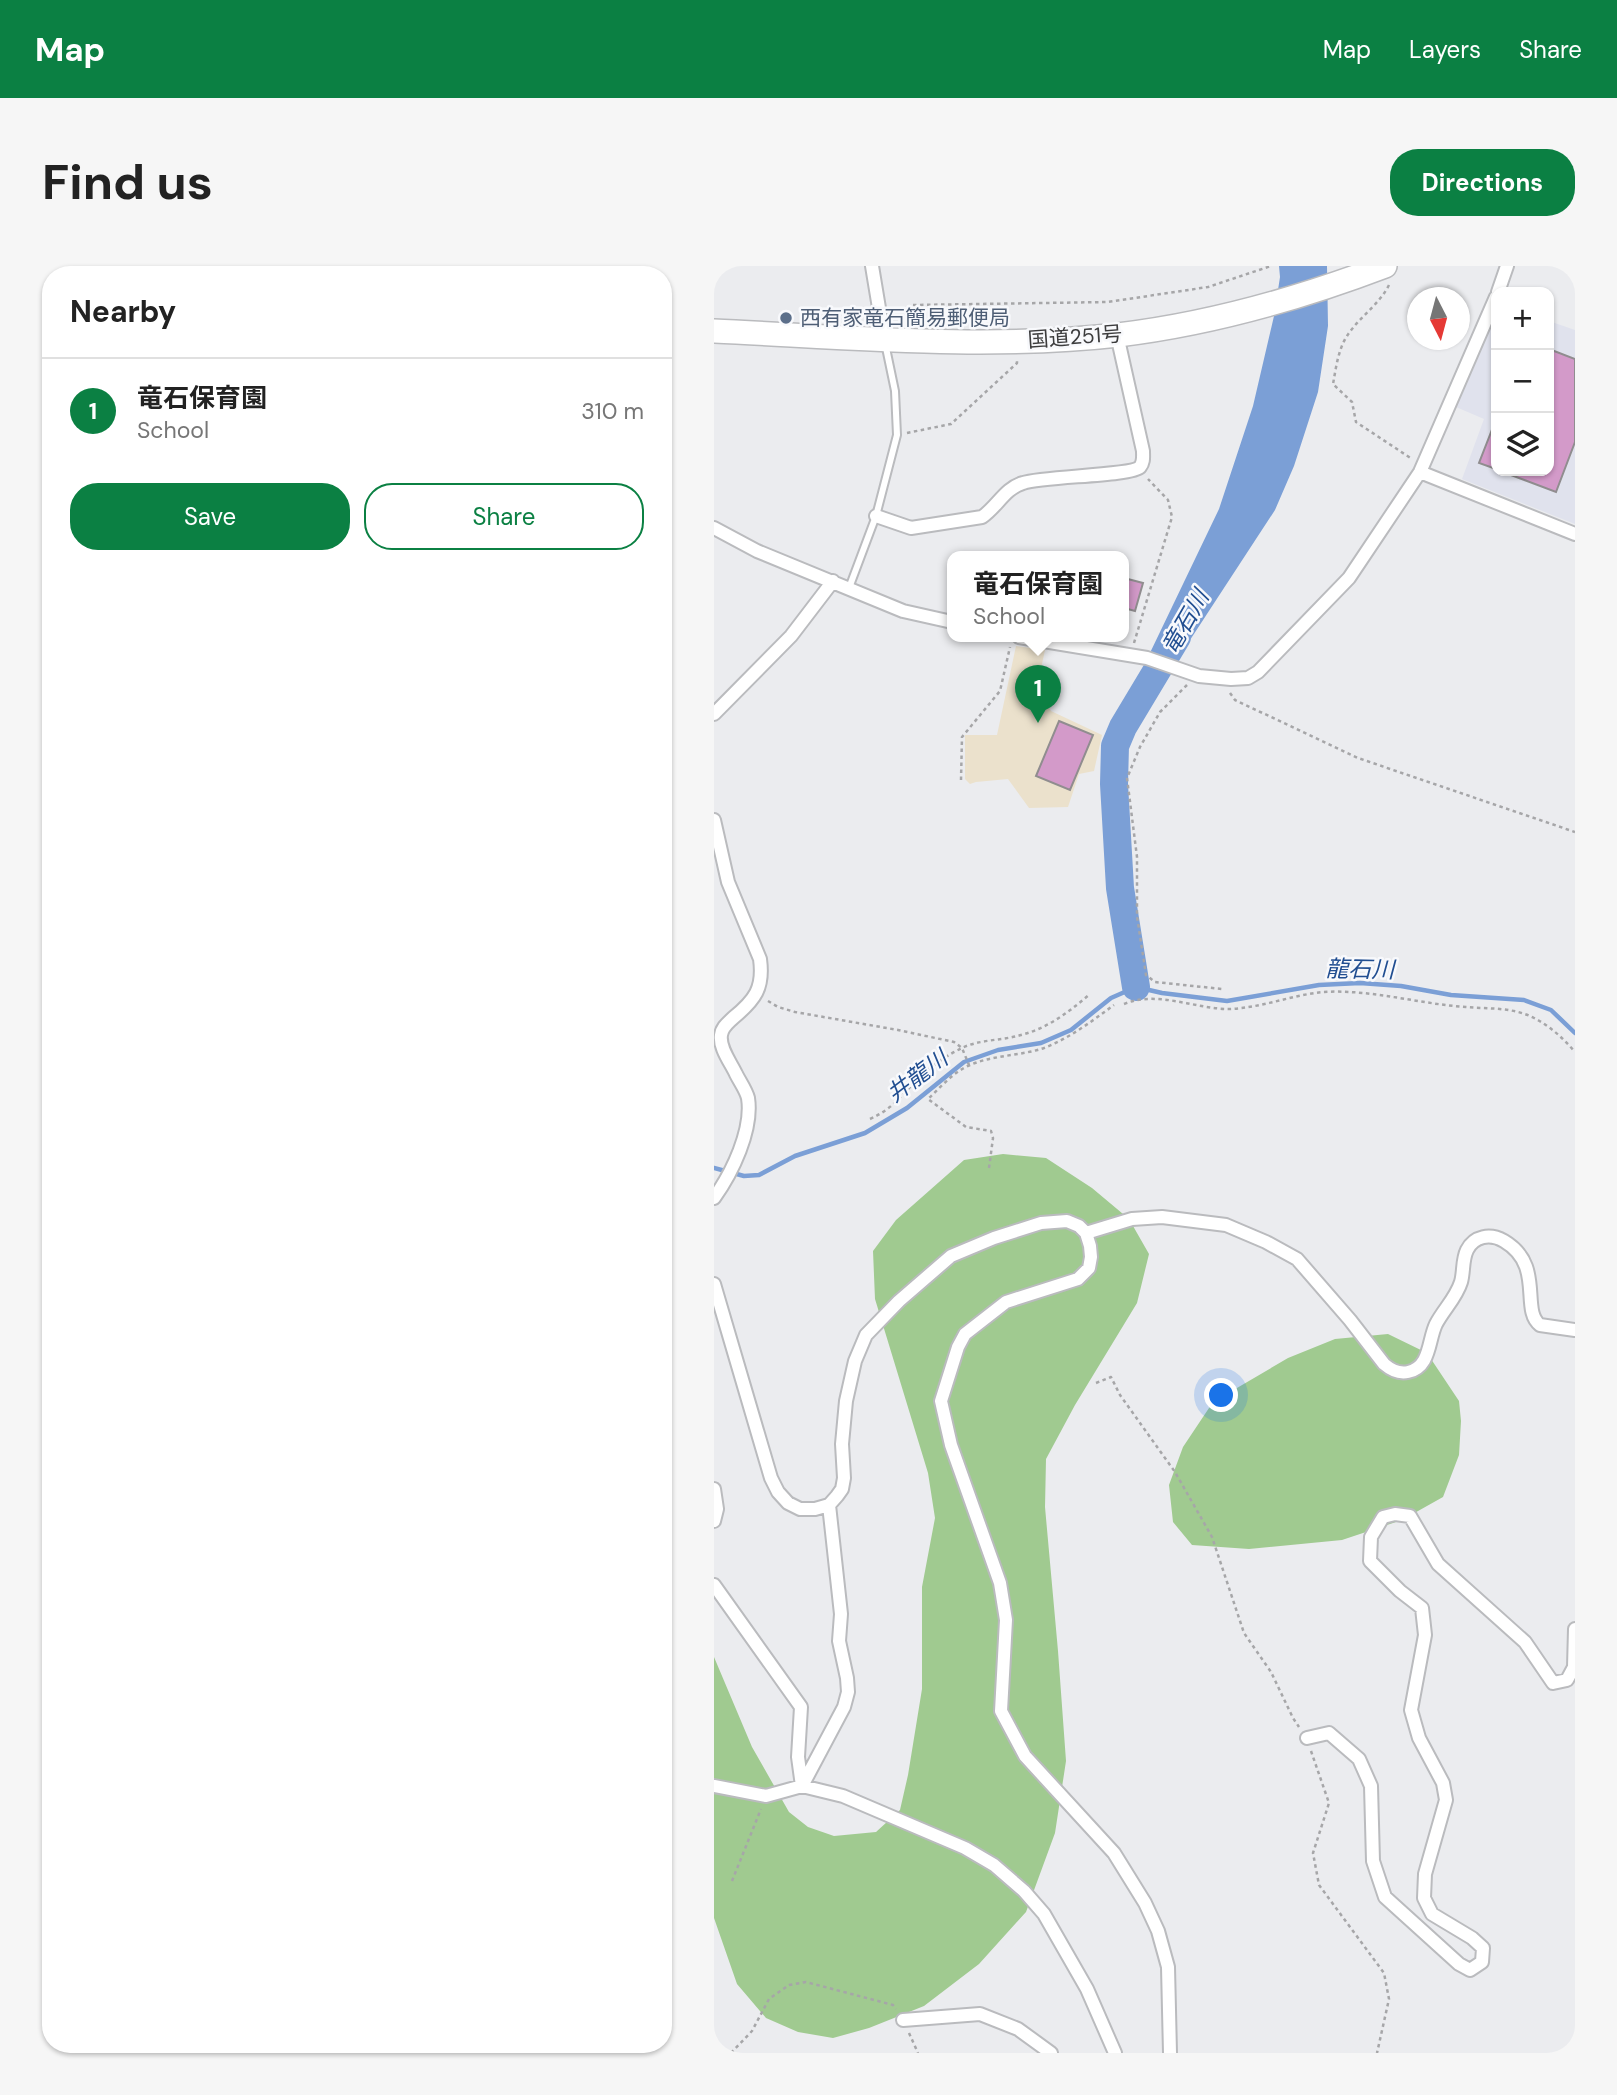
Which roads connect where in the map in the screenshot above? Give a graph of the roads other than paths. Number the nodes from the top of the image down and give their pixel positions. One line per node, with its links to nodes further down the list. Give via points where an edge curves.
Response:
1 (872, 266): 8 (street)
2 (1507, 266): 4 (street)
3 (1390, 271): 7 (highway, 国道251号, via 1216,319)
4 (1500, 287)
5 (1491, 309): 9 (street)
6 (714, 331): 8 (highway, 国道251号)
7 (1117, 335): 8 (highway, 国道251号, via 1010,341); 10 (street, via 1143,452 1139,469 1024,482 1011,487 982,517 911,528)
8 (884, 338): 10 (lane, via 895,391 897,435)
9 (1422, 469): 12 (street); 16 (street, via 1349,578 1248,678 1193,674 1147,658)
10 (876, 516): 14 (lane)
11 (714, 528): 13 (street, via 757,551)
12 (1575, 534)
13 (833, 581): 14 (street); 17 (street, via 791,636)
14 (849, 588): 15 (street, via 903,611)
15 (947, 621)
16 (1050, 642)
17 (714, 714)
18 (714, 820): 19 (street, via 728,882 762,971 756,994 721,1031 723,1049 747,1095 749,1111 729,1174)
19 (714, 1198)
20 (1086, 1233): 22 (street, via 1132,1219 1162,1217 1226,1225 1266,1242 1297,1259 1384,1364 1398,1373 1422,1364 1432,1332 1456,1294 1466,1252 1478,1239 1494,1237 1520,1255 1529,1271 1536,1322); 24 (street, via 1067,1222 1041,1223 951,1256 866,1335 846,1401 842,1489); 34 (street, via 1091,1257 1089,1268 1078,1279 1006,1302 965,1334 941,1401 951,1445 1000,1583 1006,1620 1001,1711 1025,1756 1114,1853 1145,1903 1168,1967)
21 (714, 1284): 24 (street, via 778,1492 800,1509)
22 (1575, 1331)
23 (714, 1489): 25 (street)
24 (829, 1505): 30 (street, via 841,1614 839,1641 848,1692)
25 (714, 1521)
26 (714, 1585): 30 (street, via 801,1707 797,1757)
27 (1575, 1629): 28 (street, via 1574,1667 1567,1681 1553,1683 1525,1642 1438,1564 1410,1516 1383,1517 1371,1537 1370,1561 1422,1608 1425,1635 1411,1710 1446,1800 1425,1874 1424,1898 1432,1914 1483,1948 1482,1962 1470,1970 1385,1897 1373,1861 1371,1786 1359,1759 1328,1733)
28 (1307, 1738)
29 (714, 1786): 30 (street, via 766,1796)
30 (802, 1786): 33 (street, via 843,1796 965,1848 1024,1891 1044,1914 1087,1989)
31 (903, 2020): 32 (street, via 980,2014 1018,2029)
32 (1051, 2053)
33 (1115, 2053)
34 (1170, 2053)

